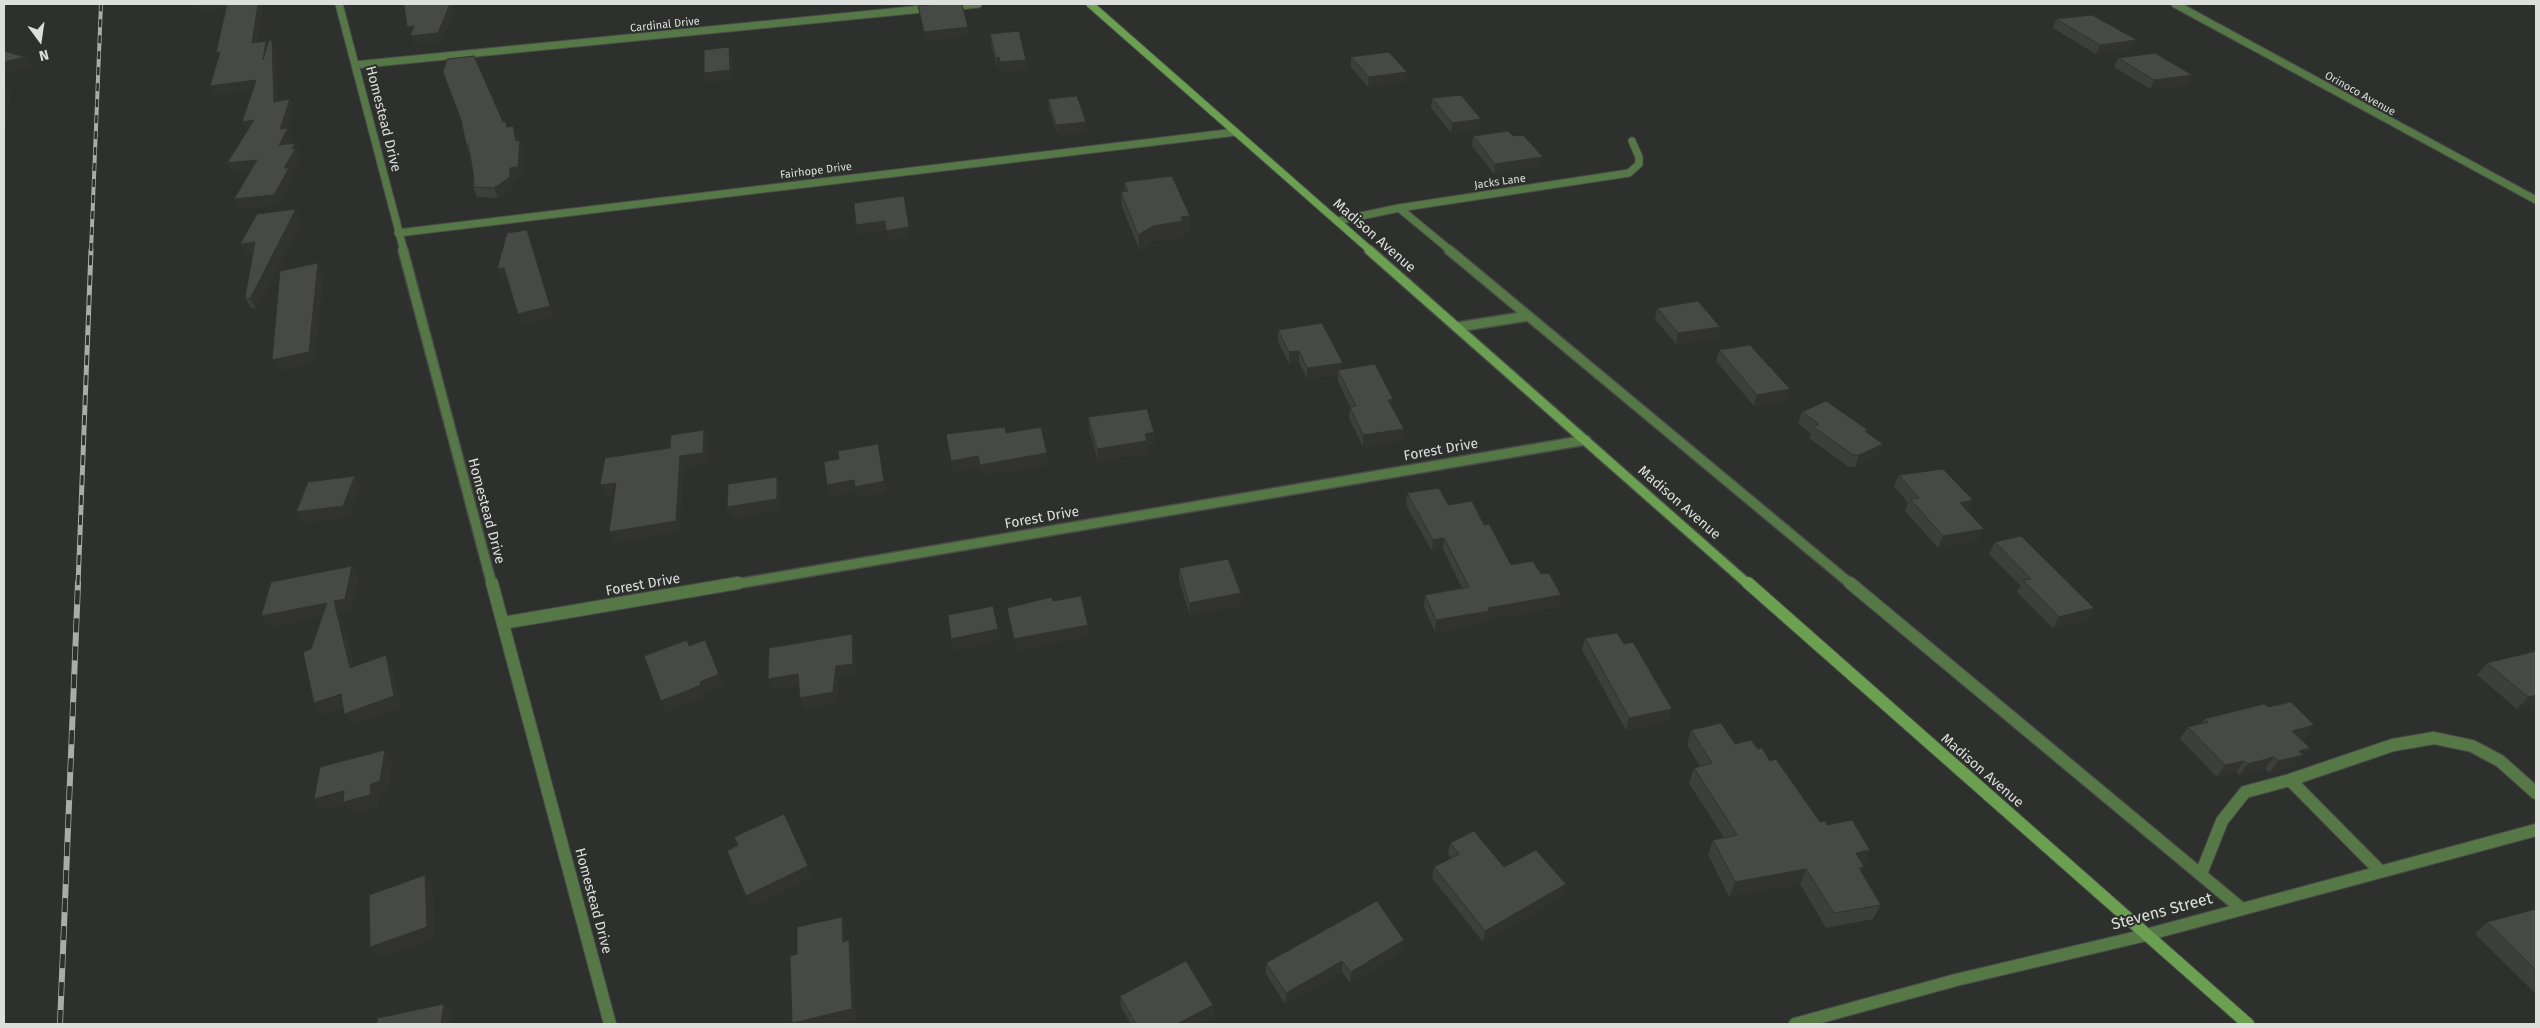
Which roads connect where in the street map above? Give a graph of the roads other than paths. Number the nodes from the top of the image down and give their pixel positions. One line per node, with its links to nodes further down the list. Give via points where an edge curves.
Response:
1 (338, 4): 5 (street, Homestead Drive)
2 (978, 4): 5 (street, Cardinal Drive)
3 (1090, 4): 6 (main road, Madison Avenue)
4 (2175, 4): 8 (street, Orinoco Avenue)
5 (355, 66): 11 (street, Homestead Drive)
6 (1236, 132): 10 (main road, Madison Avenue); 11 (street, Fairhope Drive)
7 (1632, 141): 9 (street, Jacks Lane, via 1639,164 1629,173)
8 (2536, 200)
9 (1399, 208): 10 (street, Jacks Lane); 12 (street)
10 (1337, 221): 13 (main road, Madison Avenue)
11 (398, 232): 15 (street, Homestead Drive)
12 (1528, 316): 13 (street); 20 (street)
13 (1458, 327): 14 (main road, Madison Avenue)
14 (1586, 440): 15 (street, Forest Drive); 22 (main road, Madison Avenue)
15 (503, 623): 23 (street, Homestead Drive)
16 (2290, 780): 17 (street, via 2393,745 2434,738 2472,746 2500,761); 19 (street); 20 (street, via 2245,792 2222,821)
17 (2536, 793)
18 (2536, 830): 19 (street, Stevens Street)
19 (2380, 871): 21 (street, Stevens Street)
20 (2201, 874): 21 (street)
21 (2242, 909): 22 (street, Stevens Street)
22 (2146, 935): 24 (street, Stevens Street, via 1956,980); 25 (main road, Madison Avenue)
23 (610, 1024)
24 (1795, 1024)
25 (2248, 1024)

